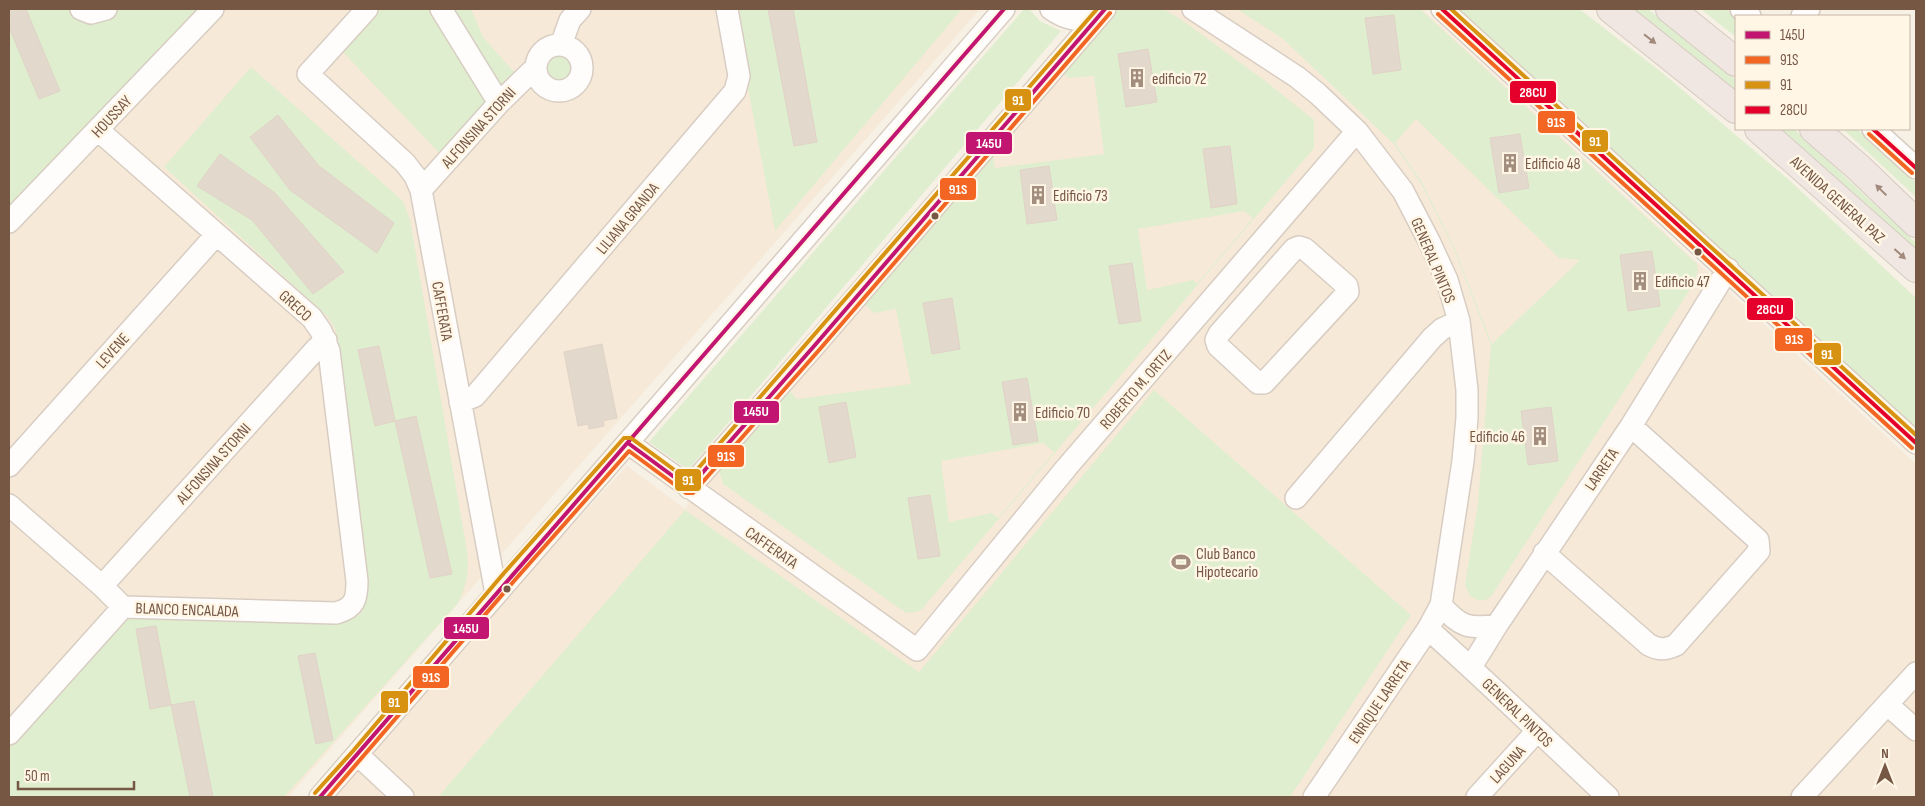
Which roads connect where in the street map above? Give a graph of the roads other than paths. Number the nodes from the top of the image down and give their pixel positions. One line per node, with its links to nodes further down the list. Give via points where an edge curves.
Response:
1 (81, 9): 2 (street, via 91,13)
2 (106, 9)
3 (213, 9): 20 (street, HOUSSAY)
4 (367, 9): 26 (street, CAFFERATA, via 308,74 405,163)
5 (442, 9): 18 (street)
6 (580, 9): 15 (street, via 570,20)
7 (727, 9): 36 (street, LILIANA GRANDA, via 739,76 735,91 476,396)
8 (1004, 9): 38 (street)
9 (1051, 9): 14 (street, via 1078,21)
10 (1193, 9): 24 (street, GENERAL PINTOS, via 1297,78)
11 (1442, 9): 31 (street)
12 (1612, 9): 19 (highway, one-way to 19)
13 (1670, 9): 16 (highway)
14 (1100, 14): 41 (street)
15 (561, 45): 17 (street, ALFONSINA STORNI, via 541,53); 17 (street, via 574,51 582,63 581,77 571,88 558,91 544,86 536,74)
16 (1735, 61)
17 (536, 67): 18 (street, ALFONSINA STORNI)
18 (498, 102): 26 (street, ALFONSINA STORNI)
19 (1735, 108)
20 (98, 130): 27 (street, HOUSSAY); 29 (street, GRECO)
21 (1760, 130): 30 (highway, AVENIDA GENERAL PAZ, one-way to 30)
22 (1815, 130): 28 (highway, one-way to 22)
23 (1874, 130): 25 (street)
24 (1357, 131): 32 (street, ROBERTO M. ORTIZ); 34 (street, GENERAL PINTOS, via 1403,191 1447,280)
25 (1916, 168)
26 (421, 190): 36 (street, CAFFERATA)
27 (9, 222)
28 (1916, 224)
29 (216, 235): 35 (street, GRECO, via 312,318); 40 (street, LEVENE)
30 (1916, 268)
31 (1728, 269): 37 (street, LARRETA); 39 (street)
32 (1236, 273): 33 (street); 52 (street, ROBERTO M. ORTIZ, via 1067,467)
33 (1256, 293): 33 (street, via 1299,247 1348,286 1348,292 1264,383 1258,383 1218,346 1216,340)
34 (1459, 321): 42 (street, via 1432,338); 47 (street, GENERAL PINTOS, via 1468,418)
35 (326, 340): 45 (street, ALFONSINA STORNI); 49 (street, GRECO, via 357,581 354,602)
36 (460, 402): 46 (street, CAFFERATA)
37 (1631, 426): 44 (street, LARRETA); 44 (street, via 1758,540 1759,551 1676,644 1666,649 1649,645)
38 (628, 443): 41 (street, CAFFERATA); 46 (street)
39 (1916, 443)
40 (9, 466)
41 (689, 488): 52 (street, CAFFERATA)
42 (1296, 498)
43 (9, 505): 45 (street, BLANCO ENCALADA)
44 (1544, 553): 50 (street, LARRETA)
45 (102, 586): 48 (street, BLANCO ENCALADA)
46 (496, 593): 59 (street)
47 (1442, 605): 50 (street, via 1463,625 1483,628); 51 (street, ENRIQUE LARRETA)
48 (123, 607): 49 (street, BLANCO ENCALADA); 58 (street)
49 (344, 611)
50 (1496, 625): 53 (street, LARRETA)
51 (1428, 628): 53 (street, GENERAL PINTOS); 62 (street, ENRIQUE LARRETA)
52 (917, 650)
53 (1471, 667): 57 (street, GENERAL PINTOS)
54 (1916, 673): 55 (street)
55 (1888, 704): 56 (street); 65 (street)
56 (1916, 730)
57 (1537, 732): 63 (street, LAGUNA); 64 (street, GENERAL PINTOS)
58 (9, 734)
59 (358, 755): 60 (street); 61 (street)
60 (320, 797)
61 (403, 797)
62 (1314, 797)
63 (1477, 797)
64 (1608, 797)
65 (1802, 797)

